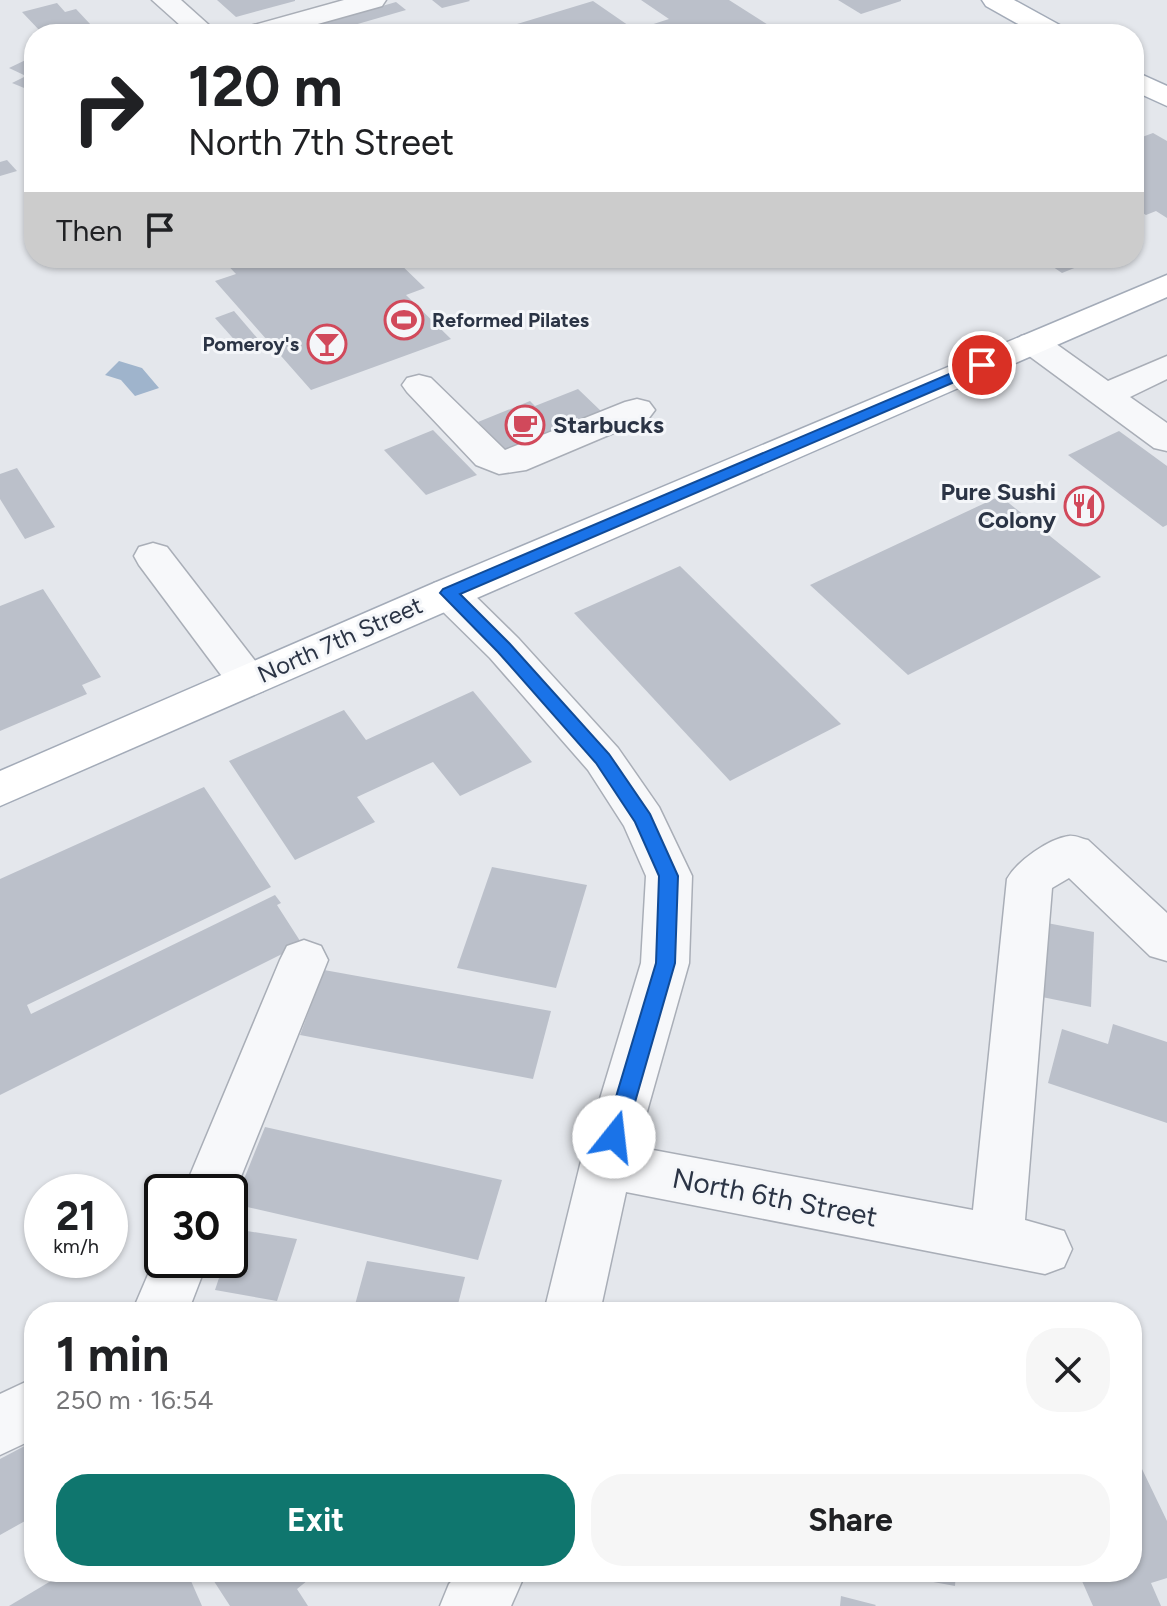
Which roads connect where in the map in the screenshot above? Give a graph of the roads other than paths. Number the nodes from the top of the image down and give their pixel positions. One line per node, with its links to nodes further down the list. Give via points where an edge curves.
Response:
1 (165, 0): 4 (street)
2 (373, 0): 5 (street)
3 (995, 0): 6 (main road)
4 (194, 24)
5 (288, 24)
6 (1037, 24)
7 (1144, 85): 8 (main road)
8 (1167, 98)
9 (1167, 285): 10 (main road, North 7th Street)
10 (1033, 343): 13 (street); 17 (main road, North 7th Street)
11 (1167, 366): 13 (street)
12 (419, 385): 14 (street, via 499,462 513,462)
13 (1105, 395): 15 (street)
14 (637, 410)
15 (1167, 440)
16 (153, 556): 18 (street)
17 (448, 593): 18 (main road, North 7th Street); 22 (street, via 603,759 643,819 669,876 665,963)
18 (248, 681): 19 (main road, North 7th Street)
19 (0, 789)
20 (1167, 942): 22 (street, North 6th Street, via 1072,853 1030,879 1021,1244)
21 (304, 960): 23 (street)
22 (606, 1165): 26 (street)
23 (216, 1174)
24 (174, 1278): 25 (street)
25 (164, 1302)
26 (574, 1302)
27 (24, 1413): 28 (street)
28 (0, 1426)
29 (490, 1582): 30 (street)
30 (471, 1606)

